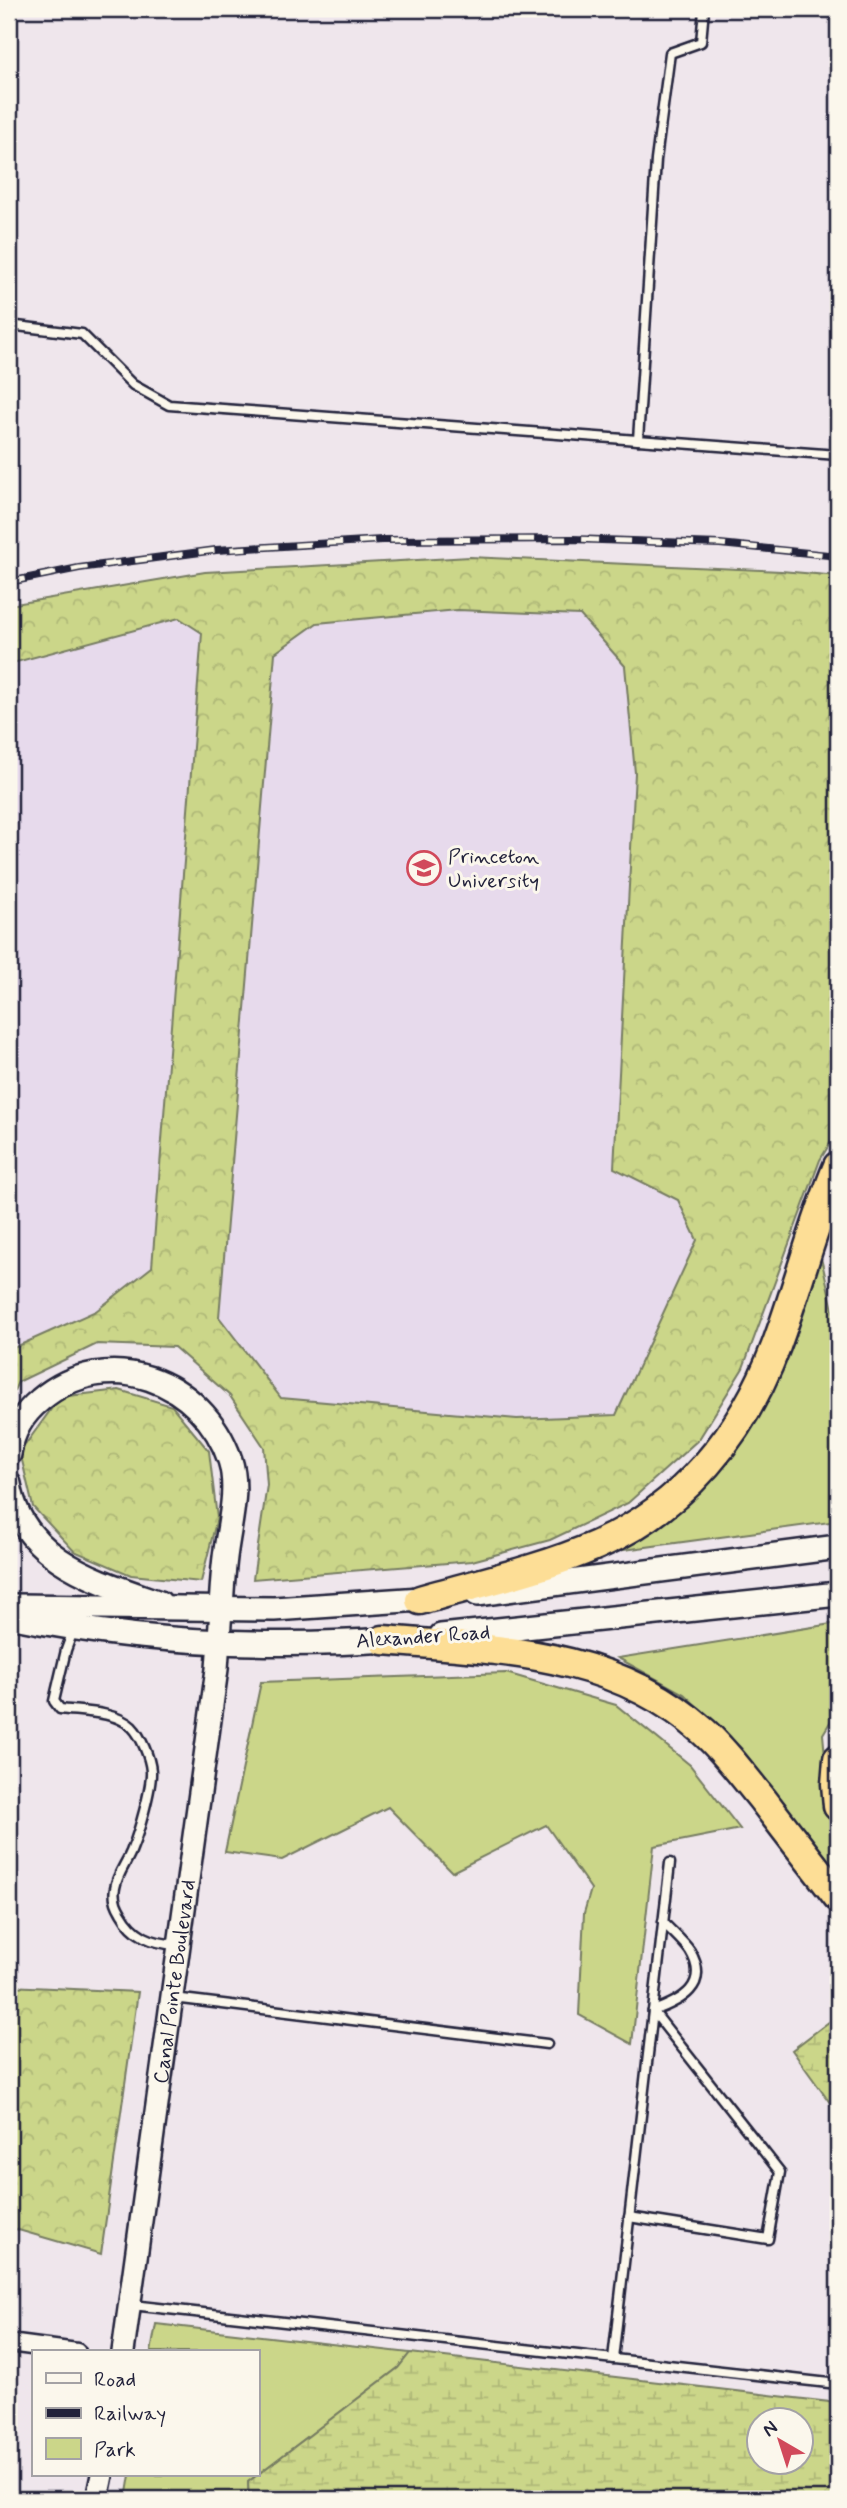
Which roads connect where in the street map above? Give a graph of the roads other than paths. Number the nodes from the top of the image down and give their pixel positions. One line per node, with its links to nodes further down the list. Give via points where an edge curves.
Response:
1 (704, 9): 3 (lane, via 701,42 670,52 656,160)
2 (9, 326): 3 (lane, via 82,334 133,385 169,405)
3 (638, 440): 4 (lane)
4 (838, 455)
5 (838, 1166): 10 (highway, via 757,1392 733,1434 701,1471 651,1515 596,1546)
6 (9, 1454): 13 (main road, via 22,1418 49,1392 79,1377 130,1373 161,1382 189,1399 219,1435 233,1476)
7 (9, 1484): 12 (main road, via 19,1520 63,1563)
8 (838, 1547): 10 (main road, Alexander Road)
9 (838, 1594): 16 (main road, Alexander Road)
10 (420, 1600): 13 (main road, Alexander Road)
11 (9, 1606): 12 (main road, Alexander Road)
12 (176, 1609): 13 (main road, Alexander Road)
13 (221, 1609): 17 (street, Canal Pointe Boulevard)
14 (9, 1616): 15 (main road, Alexander Road)
15 (74, 1628): 17 (main road, Alexander Road); 23 (lane, via 54,1702 60,1709 110,1716 131,1726 143,1744 151,1771 142,1820 115,1887 116,1904 127,1925 142,1938)
16 (383, 1640): 17 (main road, Alexander Road); 21 (highway, via 534,1654 585,1665 652,1694 720,1748)
17 (219, 1642): 23 (street, Canal Pointe Boulevard)
18 (838, 1759): 19 (highway)
19 (838, 1806)
20 (670, 1863): 22 (lane)
21 (838, 1897)
22 (663, 1922): 25 (lane); 25 (lane, via 691,1952 697,1973 690,1993)
23 (178, 1945): 24 (street, Canal Pointe Boulevard)
24 (171, 1998): 26 (lane); 28 (street, Canal Pointe Boulevard)
25 (653, 2011): 27 (lane); 27 (lane, via 780,2172 768,2239)
26 (547, 2044)
27 (629, 2217): 32 (lane)
28 (130, 2305): 31 (street, Canal Pointe Boulevard); 32 (lane)
29 (9, 2343): 30 (street)
30 (62, 2350)
31 (123, 2350)
32 (612, 2359): 33 (lane)
33 (838, 2384)
34 (102, 2476): 35 (street)
35 (97, 2499)

